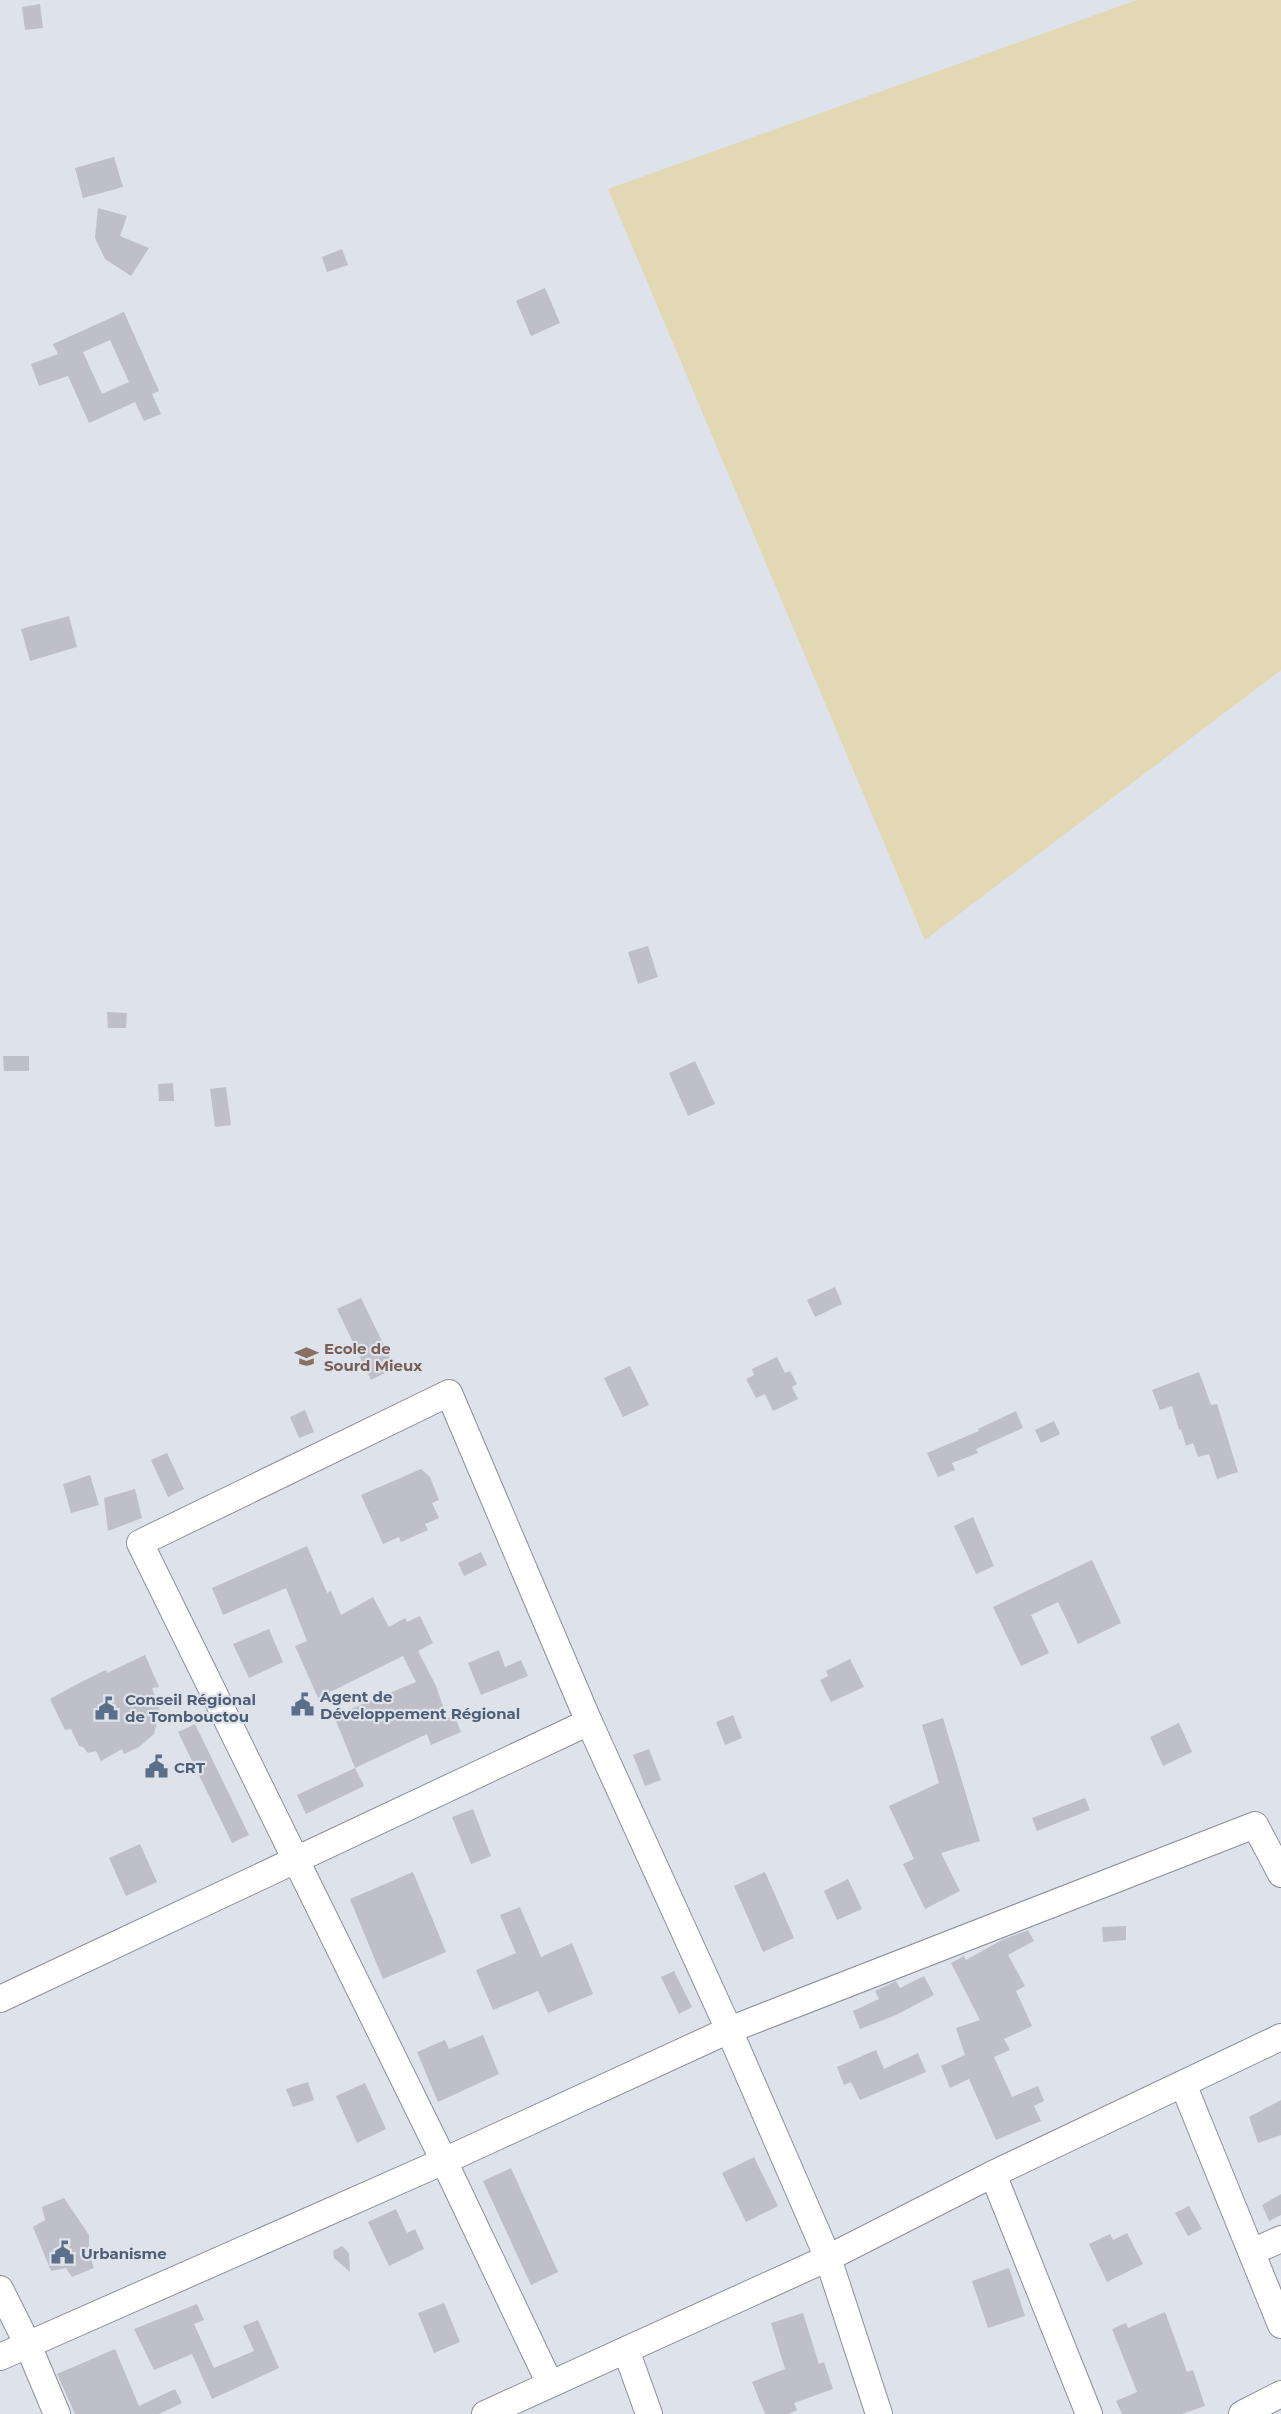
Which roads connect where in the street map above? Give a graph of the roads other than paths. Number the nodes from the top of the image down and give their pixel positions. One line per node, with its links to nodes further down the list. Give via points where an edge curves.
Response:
1 (589, 1722): 2 (street); 2 (street, via 449,1393 140,1543); 5 (street)
2 (294, 1859): 4 (street); 8 (street)
3 (1281, 1874): 5 (street, via 1256,1825)
4 (0, 1999)
5 (729, 2030): 8 (street); 12 (street)
6 (1281, 2037): 7 (street)
7 (1183, 2084): 9 (street); 11 (street)
8 (444, 2161): 15 (street); 18 (street)
9 (993, 2174): 12 (street); 24 (street)
10 (1281, 2239): 11 (street)
11 (1252, 2252): 14 (street)
12 (828, 2258): 16 (street); 20 (street)
13 (0, 2289): 15 (street)
14 (1281, 2325)
15 (28, 2345): 17 (street); 21 (street)
16 (626, 2350): 18 (street); 23 (street)
17 (0, 2357)
18 (550, 2384): 22 (street)
19 (1281, 2394): 25 (street)
20 (877, 2413)
21 (57, 2414)
22 (485, 2414)
23 (649, 2414)
24 (1089, 2414)
25 (1242, 2414)

